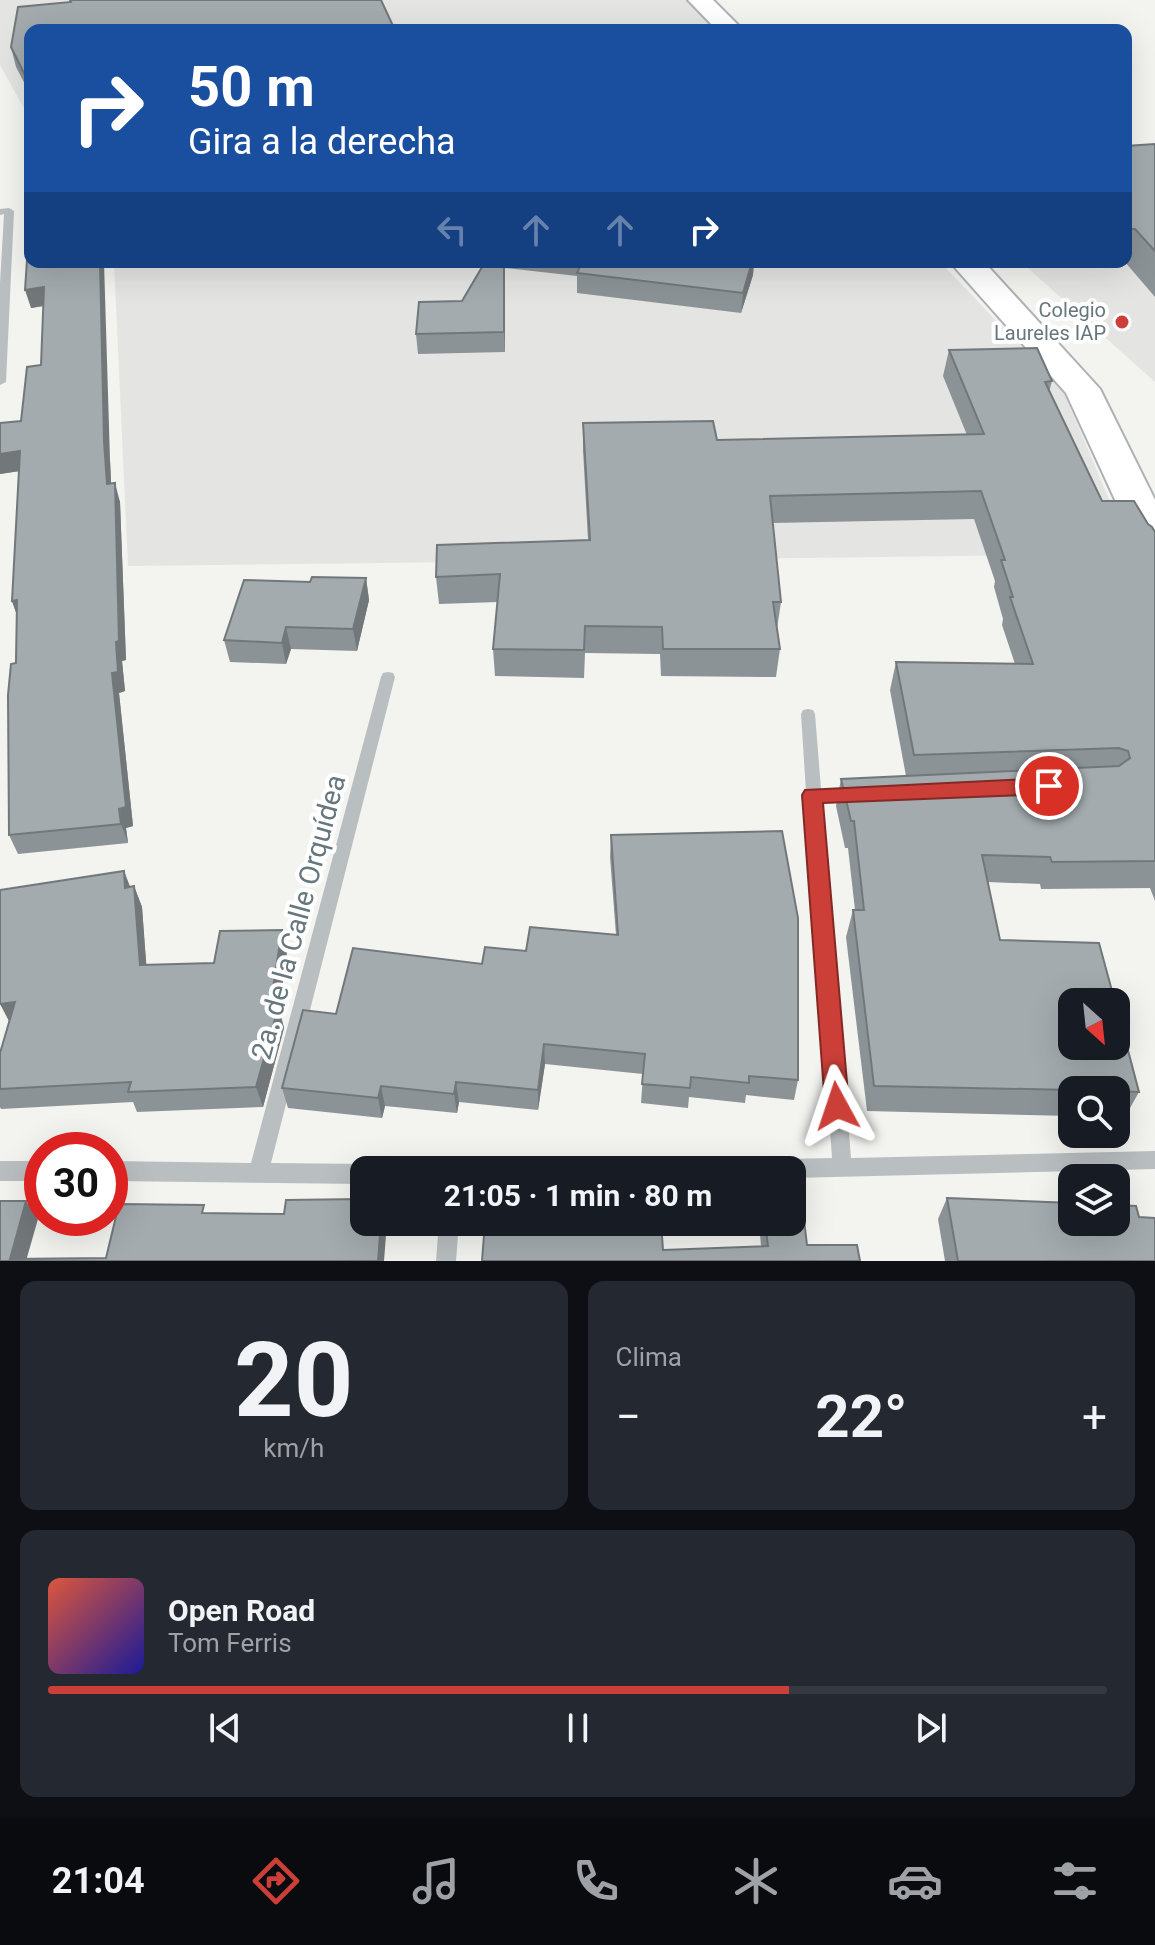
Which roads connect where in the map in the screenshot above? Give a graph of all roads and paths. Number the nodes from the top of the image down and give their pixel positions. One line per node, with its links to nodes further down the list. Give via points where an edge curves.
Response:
1 (700, 0): 2 (main road)
2 (725, 24)
3 (0, 212): 5 (street, via 9,211)
4 (971, 268): 7 (main road, via 1082,389)
5 (1, 302): 6 (street)
6 (0, 382)
7 (1155, 541)
8 (388, 677): 18 (street, 2a. de la Calle Orquídea)
9 (808, 714): 11 (street)
10 (874, 793): 11 (street)
11 (812, 795): 13 (street)
12 (1155, 1160): 13 (street)
13 (842, 1168): 14 (street)
14 (806, 1169)
15 (0, 1171): 16 (street)
16 (24, 1171)
17 (128, 1171): 18 (street)
18 (259, 1171): 19 (street)
19 (350, 1174)
20 (448, 1236): 21 (street)
21 (446, 1261)

